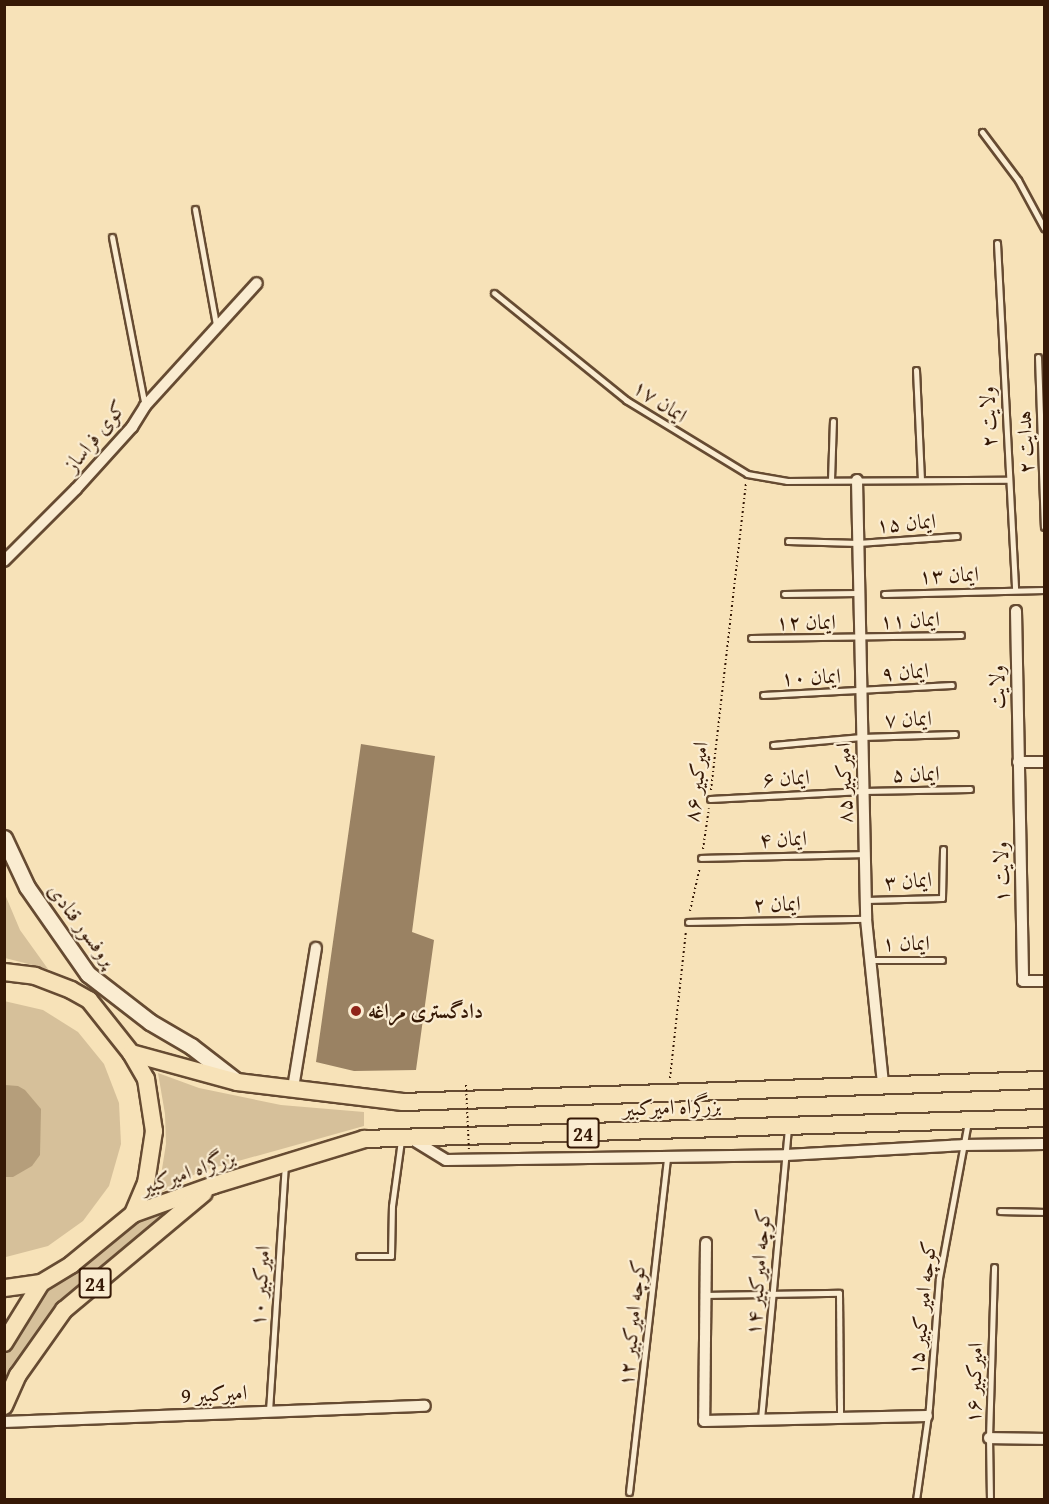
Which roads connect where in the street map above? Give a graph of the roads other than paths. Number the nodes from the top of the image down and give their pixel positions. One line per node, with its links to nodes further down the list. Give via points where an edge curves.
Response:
1 (982, 132): 3 (lane, via 1018,180)
2 (195, 209): 8 (lane)
3 (1044, 228)
4 (112, 237): 11 (lane, کوی فراساز)
5 (997, 243): 16 (lane, ولایت ۲)
6 (256, 283): 8 (street)
7 (494, 293): 13 (lane, ایمان ۱۷, via 626,400 747,474 787,482)
8 (217, 327): 11 (street)
9 (1038, 357): 17 (lane, هدایت ۲)
10 (916, 370): 15 (lane)
11 (145, 406): 21 (street, کوی فراساز, via 100,463)
12 (833, 421): 13 (lane)
13 (831, 480): 14 (lane, ایمان ۱۷)
14 (858, 480): 15 (lane, ایمان ۱۷); 20 (street, امیرکبیر ۸۵)
15 (921, 480): 16 (lane, ایمان ۱۷)
16 (1008, 480): 22 (lane, ولایت ۲)
17 (1044, 526)
18 (957, 536): 20 (lane, ایمان ۱۵)
19 (788, 541): 20 (lane, ایمان ۱۵)
20 (858, 543): 25 (street, امیرکبیر ۸۵)
21 (4, 561)
22 (1015, 590): 23 (lane, ایمان ۱۳); 26 (lane, ایمان ۱۳)
23 (1044, 590)
24 (784, 594): 25 (lane)
25 (858, 594): 30 (street, امیرکبیر ۸۵)
26 (884, 594)
27 (1016, 611): 37 (street, ولایت)
28 (962, 635): 30 (lane, ایمان ۱۱)
29 (752, 638): 30 (lane, ایمان ۱۲)
30 (860, 639): 32 (street, امیرکبیر ۸۵)
31 (952, 685): 32 (lane, ایمان ۹)
32 (860, 691): 33 (lane, ایمان ۱۰); 35 (street, امیرکبیر ۸۵)
33 (763, 695)
34 (955, 734): 35 (lane, ایمان ۷)
35 (862, 737): 36 (lane, ایمان ۷); 40 (street, امیرکبیر ۸۵)
36 (773, 745)
37 (1018, 762): 38 (street); 53 (street, ولایت ۱, via 1023,981)
38 (1044, 762)
39 (970, 789): 40 (lane, ایمان ۵)
40 (863, 791): 41 (lane, ایمان ۶); 44 (street, امیرکبیر ۸۵)
41 (710, 799)
42 (4, 838): 56 (main road, پروفسور قنادی, via 27,887 88,974)
43 (943, 849): 46 (lane, ایمان ۳, via 942,897)
44 (865, 854): 45 (lane, ایمان ۴); 46 (street, امیرکبیر ۸۵)
45 (702, 858)
46 (866, 900): 47 (street, امیرکبیر ۸۵)
47 (866, 919): 48 (lane, ایمان ۲); 50 (street, امیرکبیر ۸۵)
48 (688, 921)
49 (316, 948): 58 (street)
50 (870, 960): 51 (lane, ایمان ۱); 57 (street, امیرکبیر ۸۵)
51 (942, 960)
52 (4, 972): 54 (main road, 24, via 35,976 89,1000)
53 (1044, 981)
54 (131, 1053): 56 (main road, بزرگراه امیرکبیر / 24); 71 (main road, 24, via 146,1079 154,1131 146,1183)
55 (1044, 1080): 57 (main road, بزرگراه امیرکبیر / 24)
56 (237, 1082): 58 (main road, بزرگراه امیرکبیر / 24)
57 (883, 1084): 58 (main road, بزرگراه امیرکبیر / 24, via 403,1102)
58 (293, 1088)
59 (1044, 1118): 60 (main road, بزرگراه امیرکبیر / 24)
60 (968, 1121): 61 (main road, بزرگراه امیرکبیر / 24); 64 (lane, کوچه امیر کبیر ۱۵)
61 (788, 1126): 62 (main road, بزرگراه امیرکبیر / 24); 65 (lane, کوچه امیرکبیر ۱۴)
62 (406, 1138): 66 (street, via 446,1160); 67 (main road, بزرگراه امیرکبیر / 24, via 364,1140); 73 (lane, via 392,1206 391,1256)
63 (1044, 1144): 64 (street)
64 (963, 1145): 65 (street); 83 (lane, کوچه امیر کبیر ۱۵, via 939,1278)
65 (786, 1155): 66 (street); 77 (lane, کوچه امیرکبیر ۱۴)
66 (667, 1157): 89 (lane, کوچه امیرکبیر ۱۲)
67 (285, 1164): 68 (main road, بزرگراه امیرکبیر / 24); 82 (lane, امیرکبیر ۱۰)
68 (214, 1185): 71 (main road, بزرگراه امیرکبیر / 24); 80 (main road, 24, via 64,1310 18,1375)
69 (1000, 1211): 70 (lane)
70 (1044, 1212)
71 (133, 1214): 75 (main road, 24, via 71,1265)
72 (706, 1243): 78 (street)
73 (359, 1256)
74 (994, 1268): 87 (lane, امیرکبیر ۱۶)
75 (41, 1283): 76 (main road, 24); 79 (main road)
76 (4, 1288)
77 (772, 1293): 78 (lane); 84 (lane, via 839,1293); 85 (lane, کوچه امیرکبیر ۱۴)
78 (706, 1295): 85 (street, via 704,1421)
79 (4, 1343)
80 (4, 1406)
81 (424, 1406): 82 (street, امیرکبیر 9)
82 (269, 1411): 86 (street, امیرکبیر 9)
83 (927, 1416): 84 (street); 90 (lane, کوچه امیر کبیر ۱۵)
84 (840, 1419): 85 (street)
85 (760, 1420)
86 (4, 1422)
87 (988, 1438): 88 (street); 91 (lane, امیرکبیر ۱۶)
88 (1044, 1439)
89 (629, 1492)
90 (916, 1500)
91 (990, 1500)

